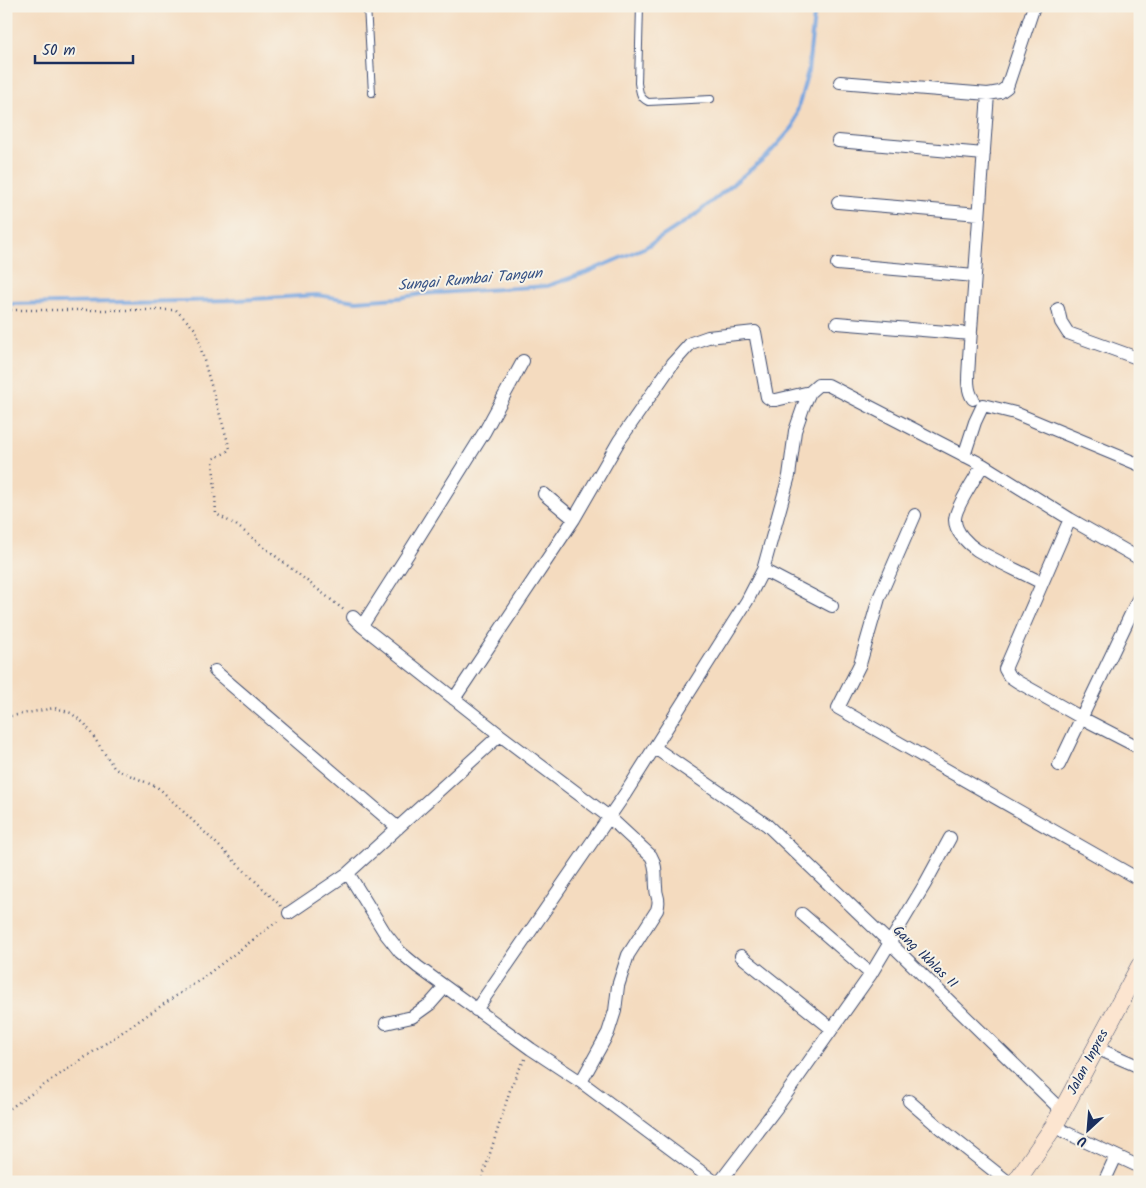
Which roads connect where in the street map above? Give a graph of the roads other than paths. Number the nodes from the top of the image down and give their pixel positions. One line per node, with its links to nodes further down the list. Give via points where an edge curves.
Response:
1 (367, 6): 5 (lane)
2 (640, 6): 7 (lane, via 638,83 643,99 648,102)
3 (1034, 6): 6 (street, via 1007,87)
4 (840, 82): 6 (street)
5 (372, 92)
6 (988, 94): 9 (street)
7 (711, 99)
8 (838, 141): 9 (street)
9 (984, 154): 11 (street)
10 (838, 202): 11 (street)
11 (979, 214): 13 (street)
12 (837, 264): 13 (street)
13 (975, 276): 16 (street)
14 (1058, 309): 17 (street, via 1068,334)
15 (837, 323): 16 (street)
16 (971, 334): 20 (street, via 968,385)
17 (1140, 359)
18 (523, 361): 34 (street, via 485,431 408,554 358,622)
19 (810, 392): 21 (street, via 818,385 828,385); 26 (street, via 776,400 767,397 755,332 708,337 691,343 672,363 619,441); 29 (street, via 796,431 789,476)
20 (973, 399)
21 (964, 456): 22 (street, via 983,405 1015,412); 23 (street)
22 (1140, 465)
23 (982, 466): 27 (street); 30 (street, via 956,514 954,521 959,534 976,549)
24 (544, 494): 26 (street)
25 (915, 515): 44 (street, via 879,598 860,664 838,708)
26 (574, 519): 34 (street)
27 (1070, 519): 28 (street); 30 (street)
28 (1140, 558)
29 (763, 570): 32 (street); 37 (street, via 748,602)
30 (1042, 583): 35 (street, via 1005,669 1018,682)
31 (1140, 595): 35 (street)
32 (832, 606)
33 (215, 671): 41 (street)
34 (454, 699): 36 (street)
35 (1082, 718): 38 (street); 39 (street)
36 (500, 735): 40 (street); 41 (street)
37 (655, 748): 40 (street); 47 (street, Gang Ikhlas II, via 762,822)
38 (1140, 748)
39 (1059, 765)
40 (609, 817): 52 (street); 57 (street, via 651,856 660,899 657,910 628,956 608,1033)
41 (398, 828): 43 (street)
42 (950, 838): 47 (street)
43 (348, 874): 45 (street); 51 (street, via 400,952)
44 (1140, 880)
45 (289, 913)
46 (802, 914): 50 (street)
47 (890, 943): 50 (street); 59 (street, Gang Ikhlas II)
48 (741, 956): 54 (street)
49 (1140, 966): 55 (main road, Jalan Inpres)
50 (871, 974): 54 (street)
51 (445, 987): 52 (street); 53 (street, via 412,1017)
52 (476, 1010): 57 (street)
53 (386, 1023)
54 (832, 1029): 63 (street)
55 (1096, 1048): 56 (street); 59 (main road, Jalan Inpres)
56 (1140, 1067)
57 (581, 1082): 62 (street)
58 (909, 1101): 64 (street)
59 (1058, 1118): 60 (street, Gang Ikhlas II); 65 (main road, Jalan Inpres)
60 (1116, 1156): 61 (street, Gang Ikhlas II); 66 (street)
61 (1140, 1167)
62 (715, 1182)
63 (720, 1182)
64 (1008, 1182)
65 (1016, 1182)
66 (1104, 1182)

